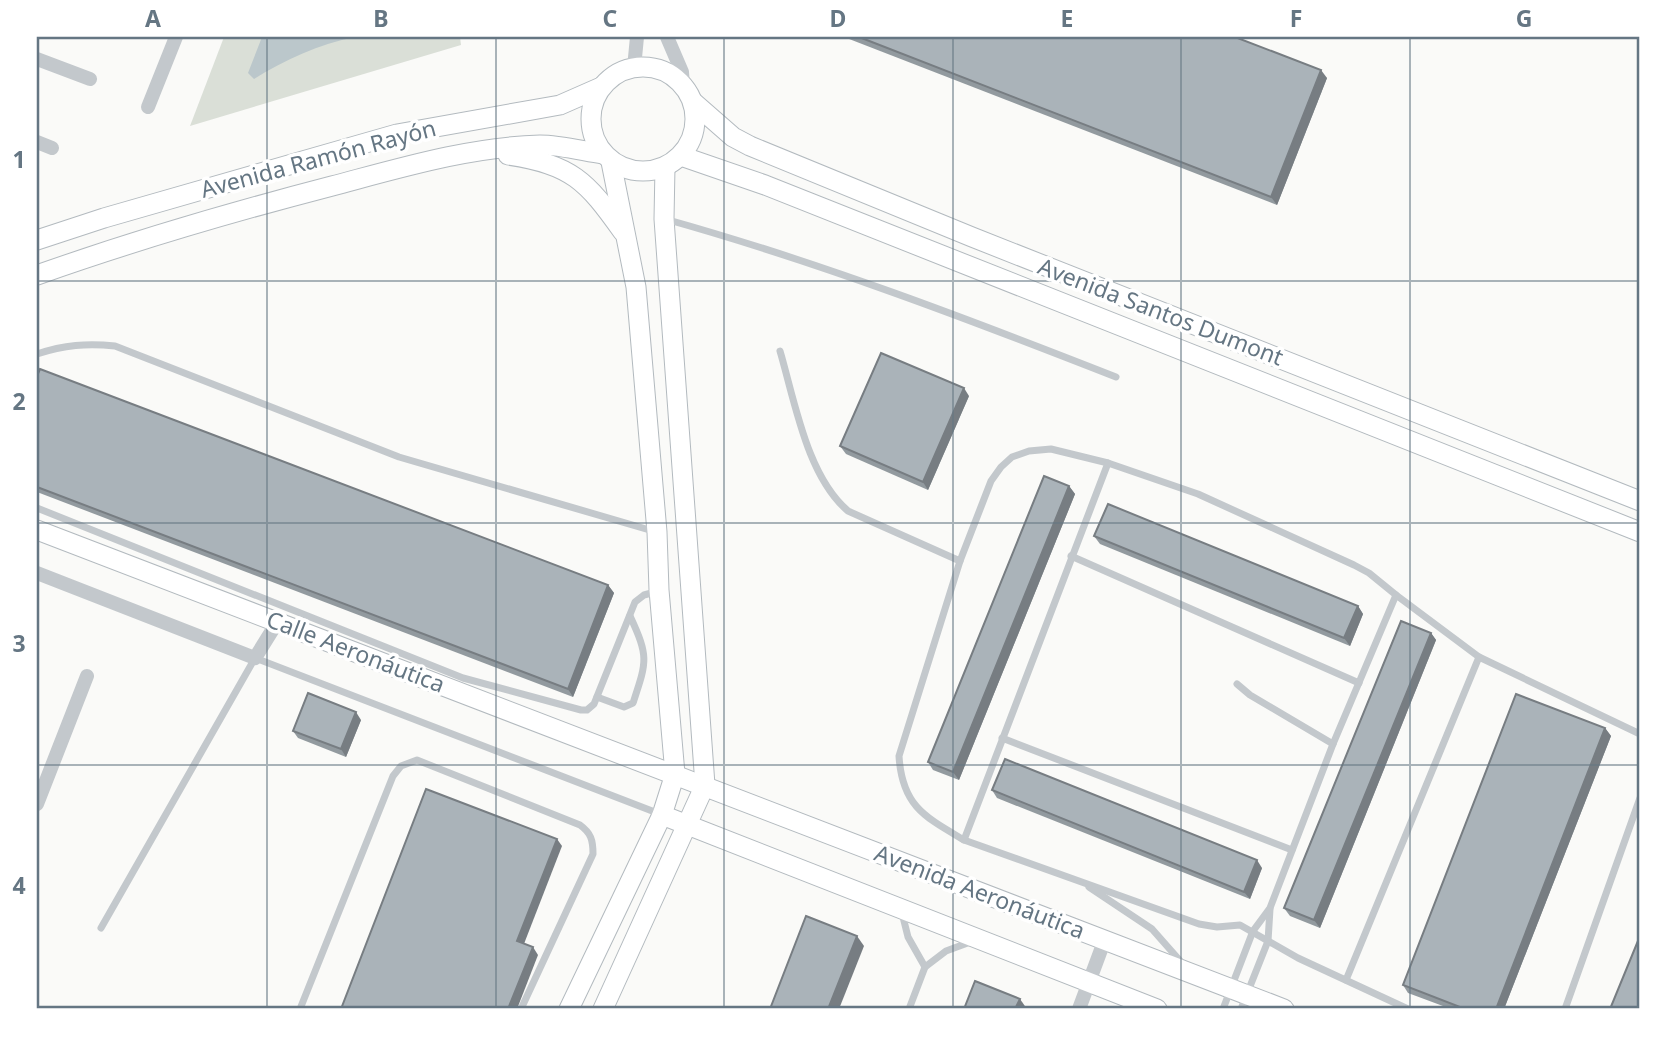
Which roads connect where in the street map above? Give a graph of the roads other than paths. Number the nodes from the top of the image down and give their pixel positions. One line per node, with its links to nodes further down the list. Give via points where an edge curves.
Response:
1 (176, 37): 9 (street)
2 (637, 37): 5 (street)
3 (668, 37): 8 (street)
4 (37, 59): 6 (street)
5 (634, 68): 7 (main road); 8 (main road, via 670,74)
6 (90, 79)
7 (601, 87): 13 (main road, via 590,114 591,129); 17 (main road, Avenida Ramón Rayón, via 549,107 397,134)
8 (688, 93): 14 (main road, via 696,121 691,140); 23 (main road, Avenida Santos Dumont, via 750,146)
9 (148, 107)
10 (37, 142): 11 (street)
11 (52, 148)
12 (483, 151): 13 (main road, Avenida Ramón Rayón, via 544,145); 16 (main road, via 542,161 567,171 600,201); 18 (main road, Avenida Ramón Rayón, via 257,206)
13 (607, 158): 14 (main road, via 628,170 646,172); 16 (main road)
14 (673, 162): 15 (main road); 27 (main road, Avenida Santos Dumont, via 765,185)
15 (664, 219): 21 (lane, via 925,303); 45 (main road)
16 (626, 237): 26 (main road, via 636,287)
17 (37, 240)
18 (37, 275)
19 (780, 351): 29 (lane, via 810,453 834,499 848,511)
20 (37, 354): 26 (lane, via 89,343 115,346 399,457)
21 (1116, 377)
22 (1108, 463): 28 (lane); 29 (lane, via 1051,449 1012,457 991,481); 32 (lane, via 1198,494 1342,559)
23 (1640, 501)
24 (37, 508): 40 (lane, via 477,683 581,710 591,708)
25 (37, 530): 34 (main road, Calle Aeronáutica)
26 (657, 532): 31 (main road)
27 (1640, 532)
28 (1071, 556): 38 (lane); 42 (lane)
29 (960, 561): 50 (lane, via 899,756 900,774 914,805)
30 (37, 573): 36 (street)
31 (659, 590): 33 (lane, via 635,602); 44 (main road)
32 (1396, 595): 35 (lane); 38 (lane)
33 (630, 616): 40 (lane); 40 (lane, via 643,643 645,664 633,703 624,707)
34 (278, 621): 36 (street); 44 (main road, Calle Aeronáutica)
35 (1479, 657): 41 (lane); 62 (lane)
36 (255, 658): 48 (lane); 55 (lane)
37 (87, 676): 47 (street)
38 (1359, 683): 43 (lane)
39 (1237, 684): 43 (lane)
40 (597, 697)
41 (1640, 734)
42 (1002, 737): 50 (lane); 51 (lane)
43 (1333, 744): 51 (lane)
44 (675, 775): 45 (main road, Avenida Aeronáutica); 48 (main road)
45 (705, 785): 49 (main road); 58 (main road, Avenida Aeronáutica)
46 (1640, 799): 75 (lane)
47 (37, 804)
48 (662, 815): 49 (main road, Avenida Aeronáutica); 67 (main road)
49 (689, 824): 54 (main road, Avenida Aeronáutica); 68 (main road)
50 (964, 840): 52 (lane)
51 (1292, 850): 53 (lane)
52 (1082, 882): 56 (lane, via 1207,927 1240,925); 61 (lane, via 1152,929)
53 (1270, 908): 56 (lane); 59 (lane)
54 (901, 909): 57 (main road, Avenida Aeronáutica); 60 (lane, via 908,937)
55 (101, 928)
56 (1252, 931): 59 (lane); 64 (lane)
57 (978, 939): 60 (lane, via 946,951); 63 (main road, Avenida Aeronáutica)
58 (1105, 939): 61 (main road, Avenida Aeronáutica); 63 (street)
59 (1268, 941): 62 (lane); 64 (lane)
60 (925, 967): 69 (lane)
61 (1192, 974): 64 (main road, Avenida Aeronáutica)
62 (1346, 980): 74 (lane)
63 (1088, 984): 70 (street); 71 (main road, Avenida Aeronáutica)
64 (1240, 998): 72 (lane); 73 (main road, Avenida Aeronáutica)
65 (300, 1009): 66 (lane, via 393,776 401,766 417,761 590,832 593,854)
66 (521, 1009)
67 (569, 1009)
68 (603, 1009)
69 (909, 1009)
70 (1079, 1009)
71 (1157, 1009)
72 (1223, 1009)
73 (1284, 1009)
74 (1408, 1009)
75 (1565, 1009)

